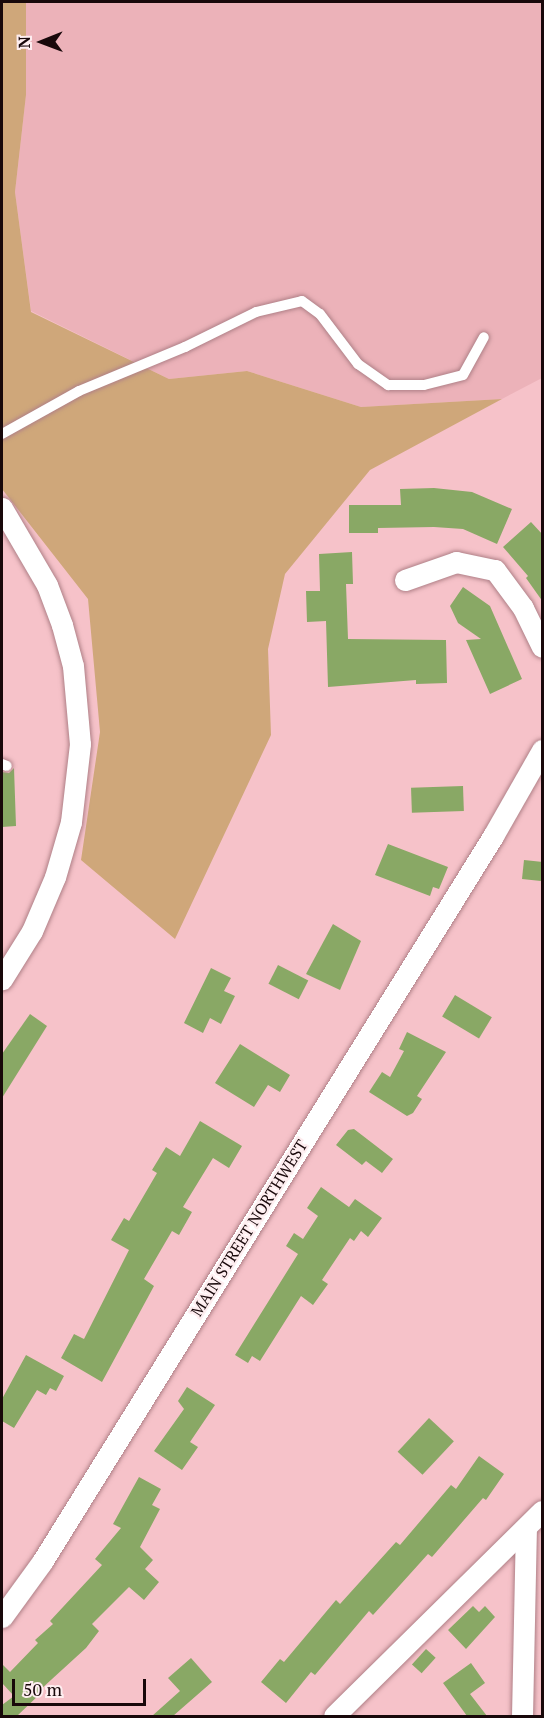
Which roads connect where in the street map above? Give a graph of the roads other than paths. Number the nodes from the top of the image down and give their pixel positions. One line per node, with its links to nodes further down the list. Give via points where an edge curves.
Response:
1 (484, 337): 2 (lane, via 463,375 424,385 388,385 358,364 320,314 302,301 256,312 185,347 79,391)
2 (2, 434)
3 (2, 508): 7 (street, via 47,585 62,625 72,666 80,744 71,822 55,877 32,931)
4 (405, 580): 5 (street, via 456,562 495,570 523,608)
5 (543, 647)
6 (542, 752): 10 (street, MAIN STREET NORTHWEST, via 42,1562)
7 (2, 979)
8 (543, 1511): 9 (street)
9 (526, 1528): 11 (street); 12 (street)
10 (2, 1617)
11 (334, 1716)
12 (522, 1716)

